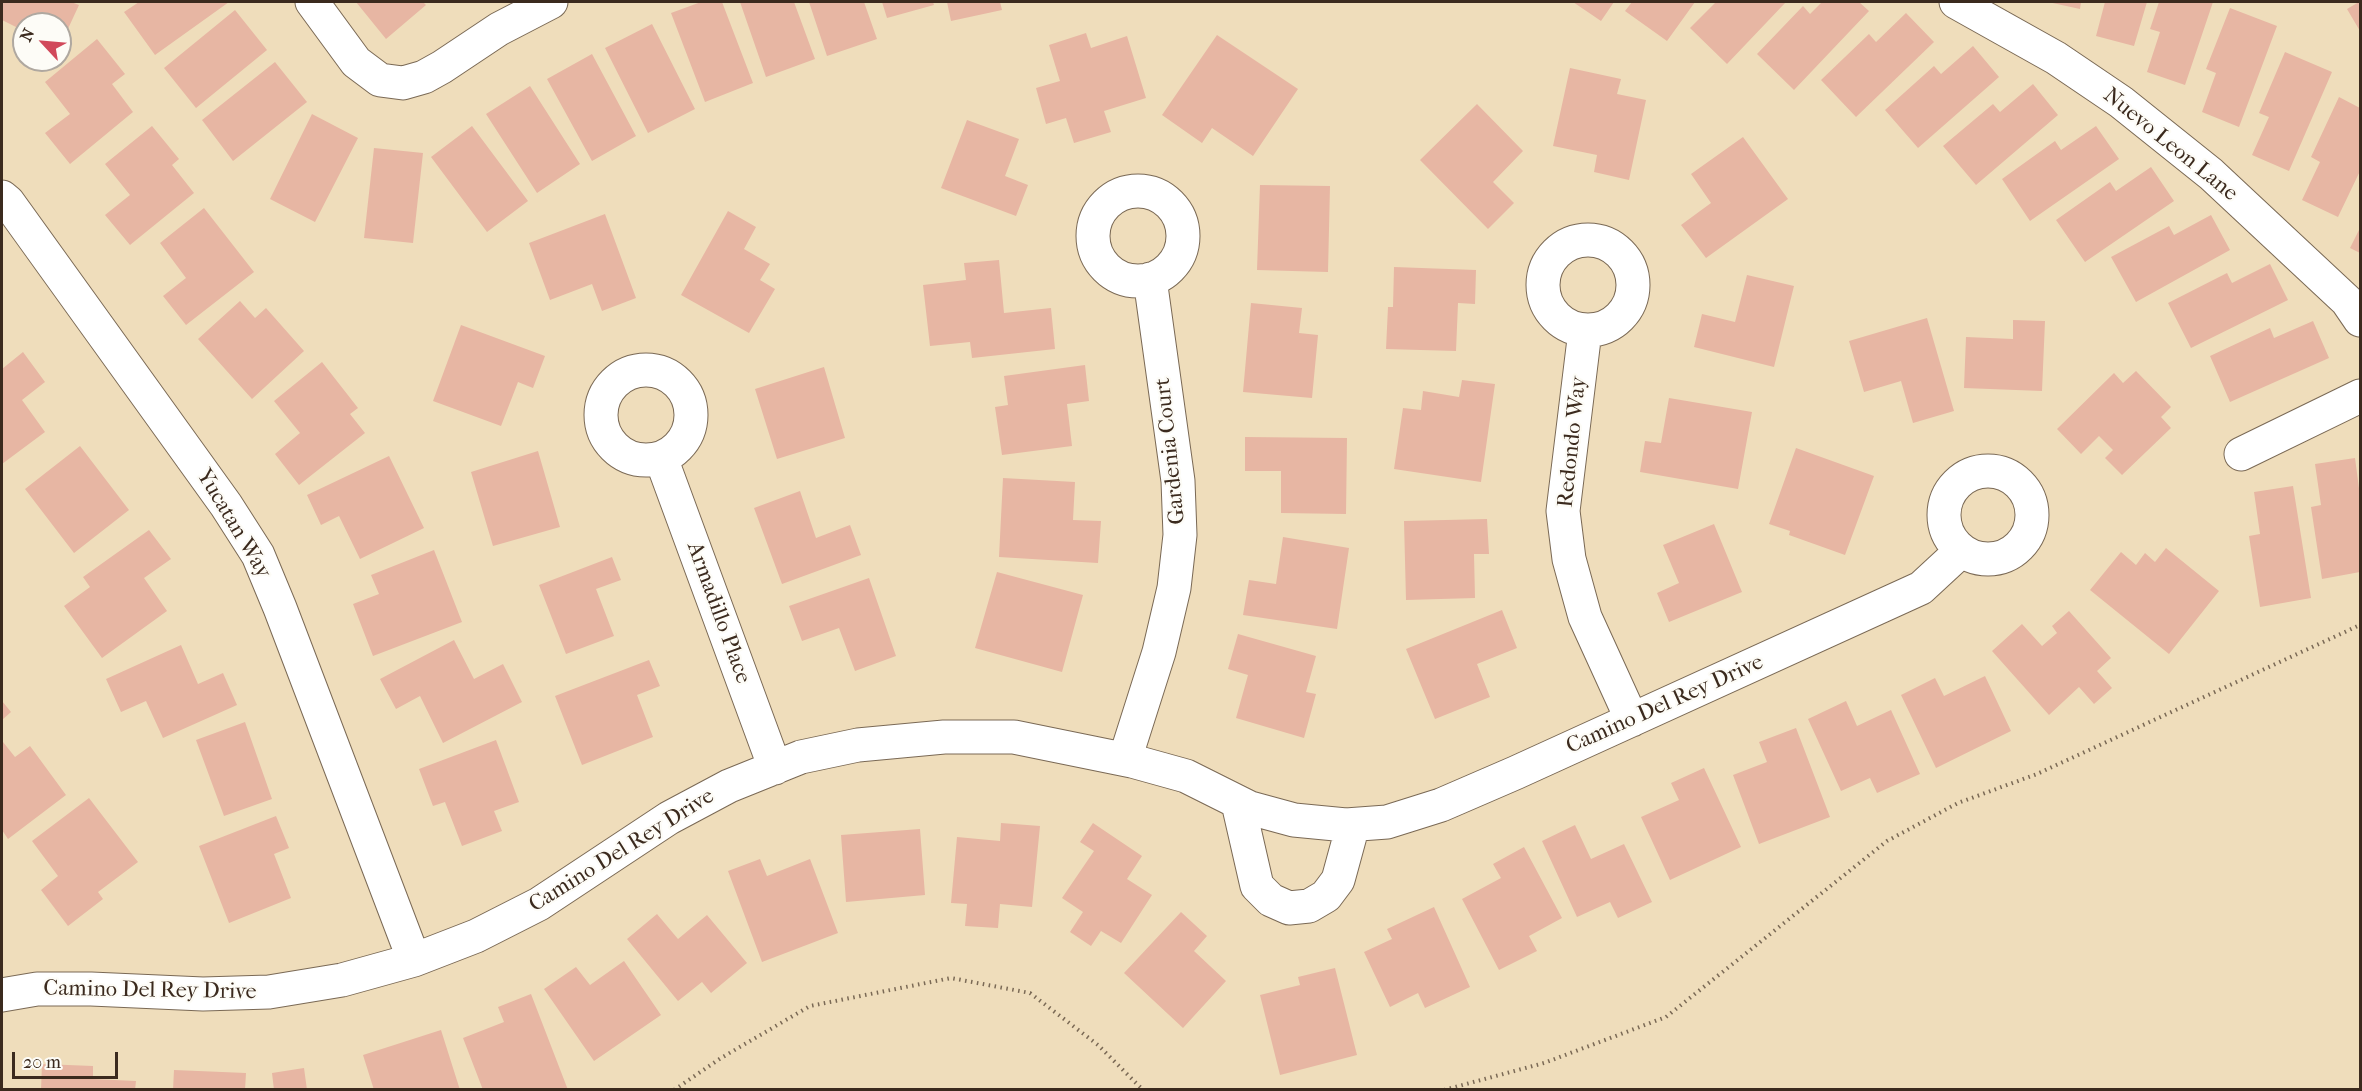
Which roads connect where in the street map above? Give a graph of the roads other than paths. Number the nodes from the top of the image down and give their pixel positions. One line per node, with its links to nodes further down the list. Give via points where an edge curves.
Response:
1 (312, 2): 2 (street, via 356,63 380,80 403,83 442,67 499,29)
2 (551, 2)
3 (1956, 2): 6 (street, Nuevo Leon Lane, via 2056,58 2130,110 2211,174 2347,301)
4 (2, 197): 17 (street, Yucatan Way, via 219,495 258,555)
5 (1150, 279): 13 (street, Gardenia Court, via 1178,481 1180,535 1174,588 1159,652)
6 (2361, 320)
7 (1585, 330): 12 (street, Redondo Way, via 1563,511 1569,559 1585,616)
8 (2361, 396): 9 (street)
9 (2241, 454)
10 (661, 458): 14 (street, Armadillo Place)
11 (1961, 551): 12 (street, Camino Del Rey Drive, via 1921,588)
12 (1632, 720): 16 (street, Camino Del Rey Drive, via 1441,805 1387,822)
13 (1125, 759): 14 (street, Camino Del Rey Drive, via 1014,737 944,737 858,745 801,757); 15 (street, Camino Del Rey Drive, via 1186,777)
14 (776, 768): 17 (street, Camino Del Rey Drive, via 729,786 669,818 538,904 476,936)
15 (1238, 803): 16 (street, Camino Del Rey Drive, via 1294,820); 16 (street, via 1257,886 1271,900 1289,908 1309,906 1326,896 1338,880)
16 (1353, 825)
17 (414, 960): 18 (street, Camino Del Rey Drive, via 342,980 269,992)
18 (4, 990)

